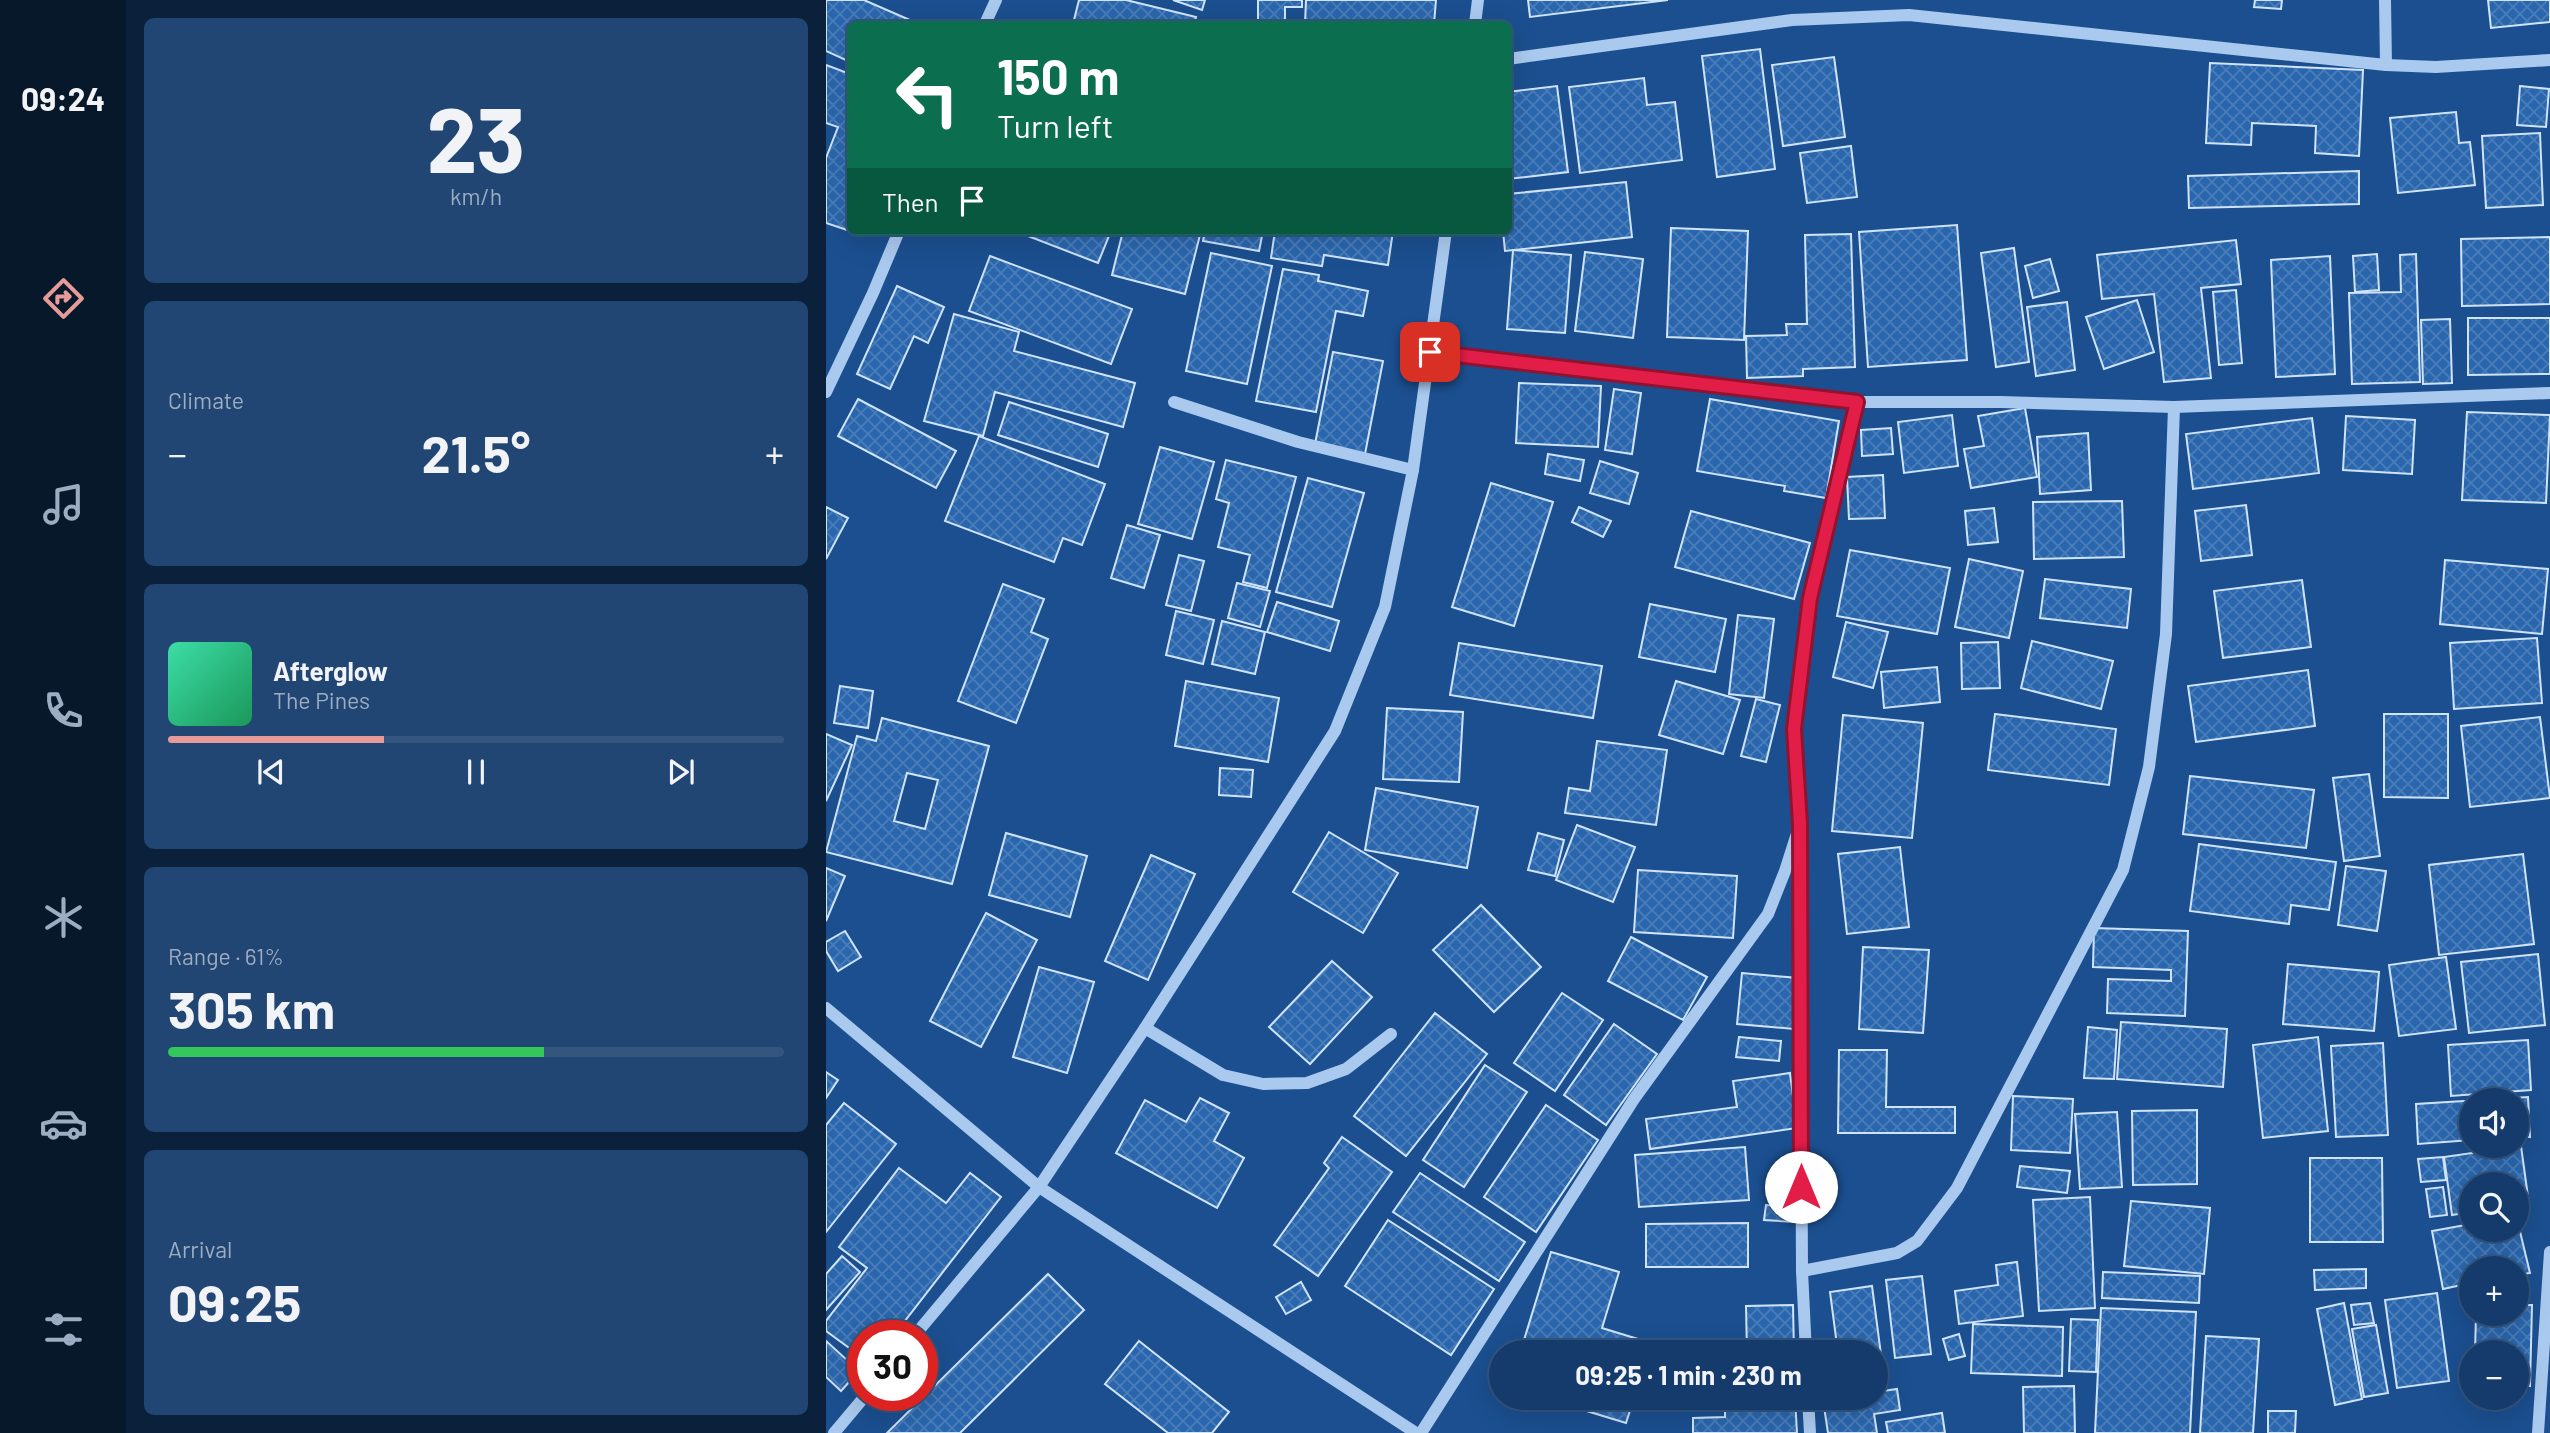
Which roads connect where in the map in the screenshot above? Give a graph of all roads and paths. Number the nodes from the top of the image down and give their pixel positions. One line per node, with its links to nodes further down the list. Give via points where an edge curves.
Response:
1 (996, 0): 4 (street)
2 (1478, 0): 5 (street)
3 (2385, 0): 8 (street)
4 (986, 21)
5 (1475, 21)
6 (1512, 57): 8 (street, via 1792,20 1909,15)
7 (2550, 60): 8 (street, via 2436,67)
8 (2386, 65)
9 (897, 235): 12 (street)
10 (1445, 235): 11 (street)
11 (1430, 352): 15 (street); 17 (street)
12 (826, 392)
13 (2550, 393): 16 (street)
14 (1174, 402): 17 (street, via 1298,442)
15 (1857, 402): 16 (street); 18 (street, via 1810,598 1794,729)
16 (2174, 407): 24 (street, via 2166,634 2149,767 2123,870 1957,1188 1917,1241 1898,1253)
17 (1413, 470): 20 (street, via 1385,607 1335,731)
18 (1800, 824): 24 (street); 30 (street, via 1768,914 1634,1099)
19 (826, 1008): 22 (street)
20 (1145, 1028): 21 (street, via 1223,1074 1264,1084 1307,1083 1346,1069); 22 (street)
21 (1391, 1034)
22 (1040, 1187): 25 (street); 30 (street)
23 (2550, 1252): 32 (street)
24 (1802, 1271): 26 (street)
25 (928, 1320)
26 (1805, 1340)
27 (1809, 1410): 31 (street)
28 (853, 1411): 29 (street)
29 (834, 1433)
30 (1418, 1433)
31 (1810, 1433)
32 (2538, 1433)

